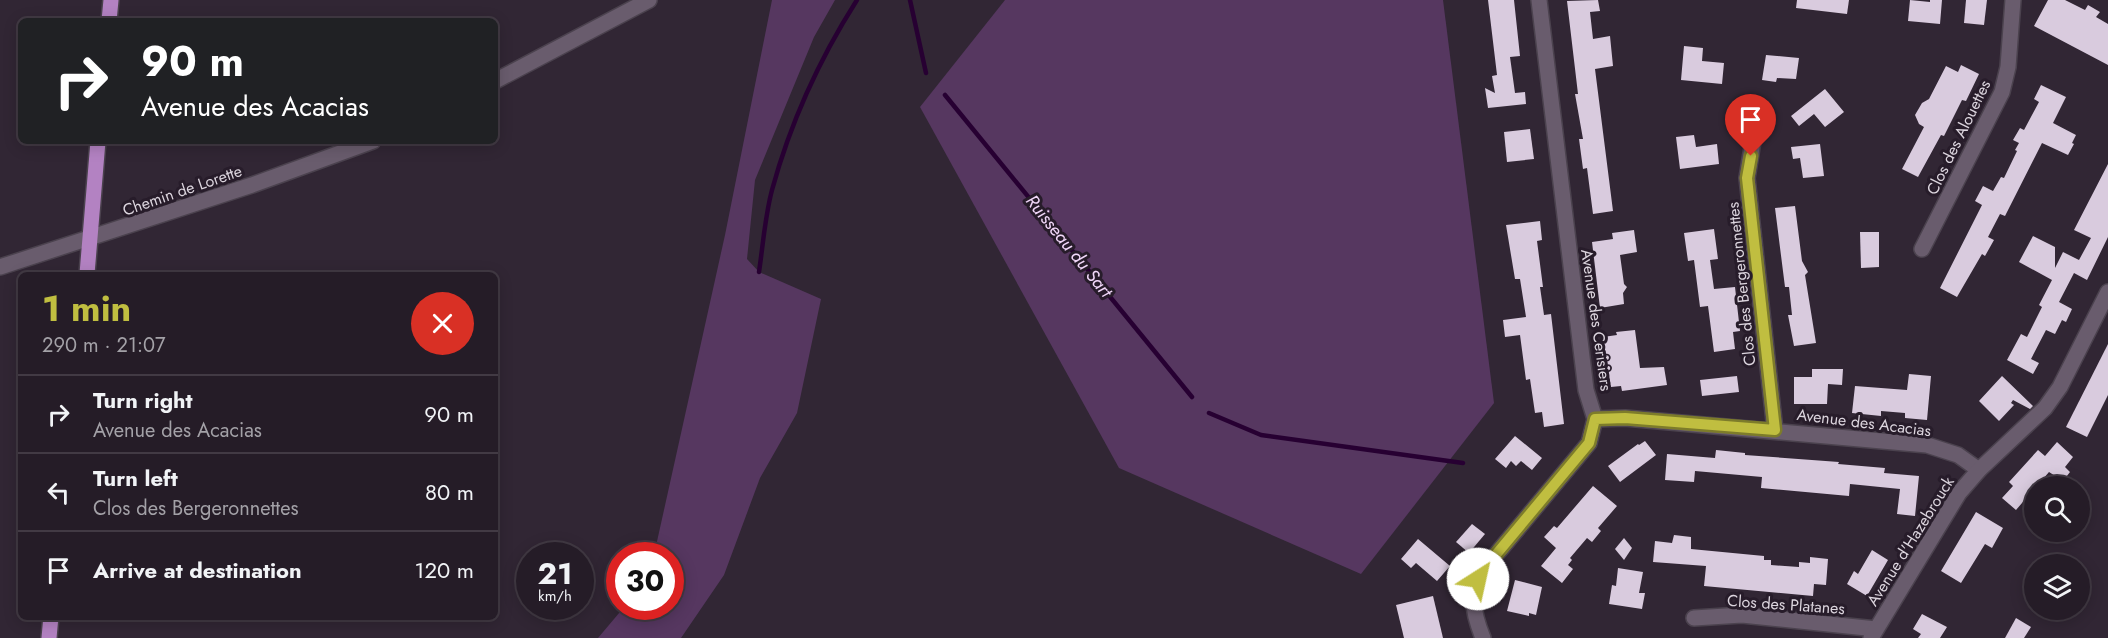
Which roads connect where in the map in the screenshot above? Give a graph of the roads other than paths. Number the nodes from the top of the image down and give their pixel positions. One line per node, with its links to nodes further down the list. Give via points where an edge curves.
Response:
1 (111, 0): 5 (main road)
2 (650, 0): 6 (street)
3 (1539, 0): 15 (street, Avenue des Cerisiers, via 1586,390)
4 (2013, 0): 11 (street, Clos des Alouettes, via 2002,92)
5 (109, 18)
6 (498, 79)
7 (1754, 135): 16 (street, Clos des Bergeronnettes, via 1747,178)
8 (98, 144): 10 (main road)
9 (364, 144): 10 (street, Chemin de Lorette)
10 (90, 240): 12 (street, Chemin de Lorette); 13 (main road)
11 (1922, 249)
12 (0, 267)
13 (87, 272)
14 (2108, 292): 17 (street, Avenue d'Hazebrouck, via 2060,387 2045,408)
15 (1595, 419): 16 (street, Avenue des Acacias); 22 (street, via 1589,443 1478,579 1472,607)
16 (1775, 430): 17 (street, Avenue des Acacias, via 1928,445 1958,455)
17 (1979, 470): 20 (street, Avenue d'Hazebrouck, via 1943,517)
18 (1694, 618): 20 (street, Clos des Platanes, via 1742,615)
19 (51, 620): 21 (main road)
20 (1874, 634)
21 (49, 638)
22 (1483, 638)

